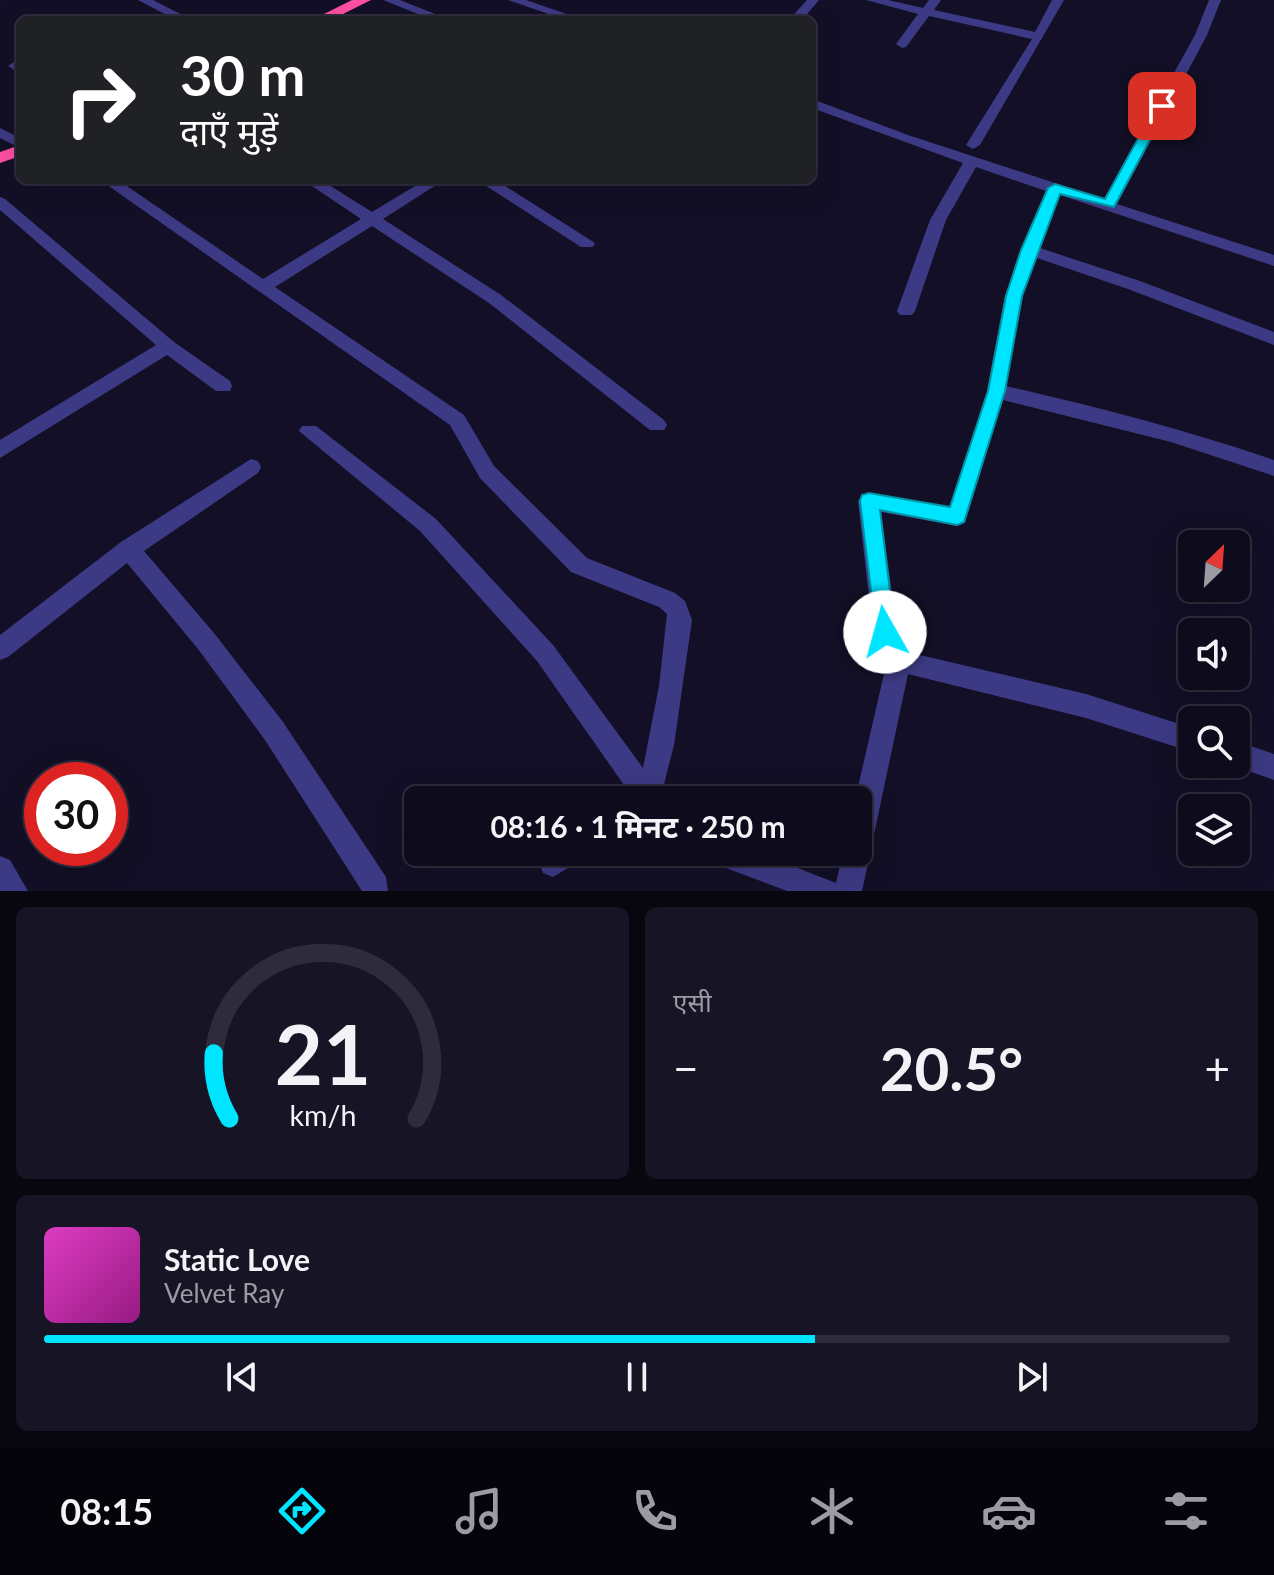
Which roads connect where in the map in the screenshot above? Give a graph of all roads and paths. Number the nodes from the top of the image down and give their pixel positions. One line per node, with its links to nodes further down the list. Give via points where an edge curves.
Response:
1 (144, 0): 11 (street)
2 (182, 0): 11 (street)
3 (364, 0): 14 (highway)
4 (389, 0): 15 (street)
5 (514, 0): 16 (street)
6 (813, 0): 17 (street)
7 (872, 0): 12 (street)
8 (935, 0): 12 (street)
9 (1058, 0): 18 (street)
10 (1215, 0): 28 (street)
11 (159, 7): 13 (street)
12 (927, 13): 18 (street); 19 (street)
13 (178, 16)
14 (328, 16)
15 (433, 16)
16 (565, 16)
17 (799, 16)
18 (1039, 37): 21 (street)
19 (902, 44)
20 (816, 104): 21 (street)
21 (973, 153): 26 (street); 34 (street, via 938,220)
22 (114, 184): 33 (street)
23 (317, 184): 29 (street)
24 (430, 184): 29 (street)
25 (491, 184): 30 (street)
26 (1055, 188): 28 (street); 31 (street)
27 (0, 202): 36 (street)
28 (1109, 204): 32 (street)
29 (373, 219): 33 (street); 39 (street, via 495,299)
30 (587, 243)
31 (1029, 250): 35 (street); 38 (street, via 1014,296)
32 (1273, 258)
33 (264, 286): 51 (street, via 457,420 487,472 579,565 677,608 680,620 660,753)
34 (906, 311)
35 (1274, 339)
36 (168, 346): 37 (street); 41 (street)
37 (223, 386)
38 (996, 391): 43 (street, via 1125,421); 46 (street, via 957,517 869,501 885,632)
39 (657, 425)
40 (309, 431): 50 (street, via 428,525 545,653)
41 (0, 450)
42 (251, 467): 44 (street)
43 (1274, 468)
44 (129, 549): 45 (street); 56 (street, via 274,731)
45 (0, 649)
46 (899, 661): 47 (street, via 1086,706); 52 (street)
47 (1178, 736)
48 (1250, 759): 49 (street)
49 (1274, 767)
50 (637, 786)
51 (649, 786)
52 (872, 786)
53 (758, 866): 58 (street)
54 (854, 866): 59 (street)
55 (0, 870): 57 (street)
56 (376, 887)
57 (14, 891)
58 (825, 891)
59 (848, 891)

